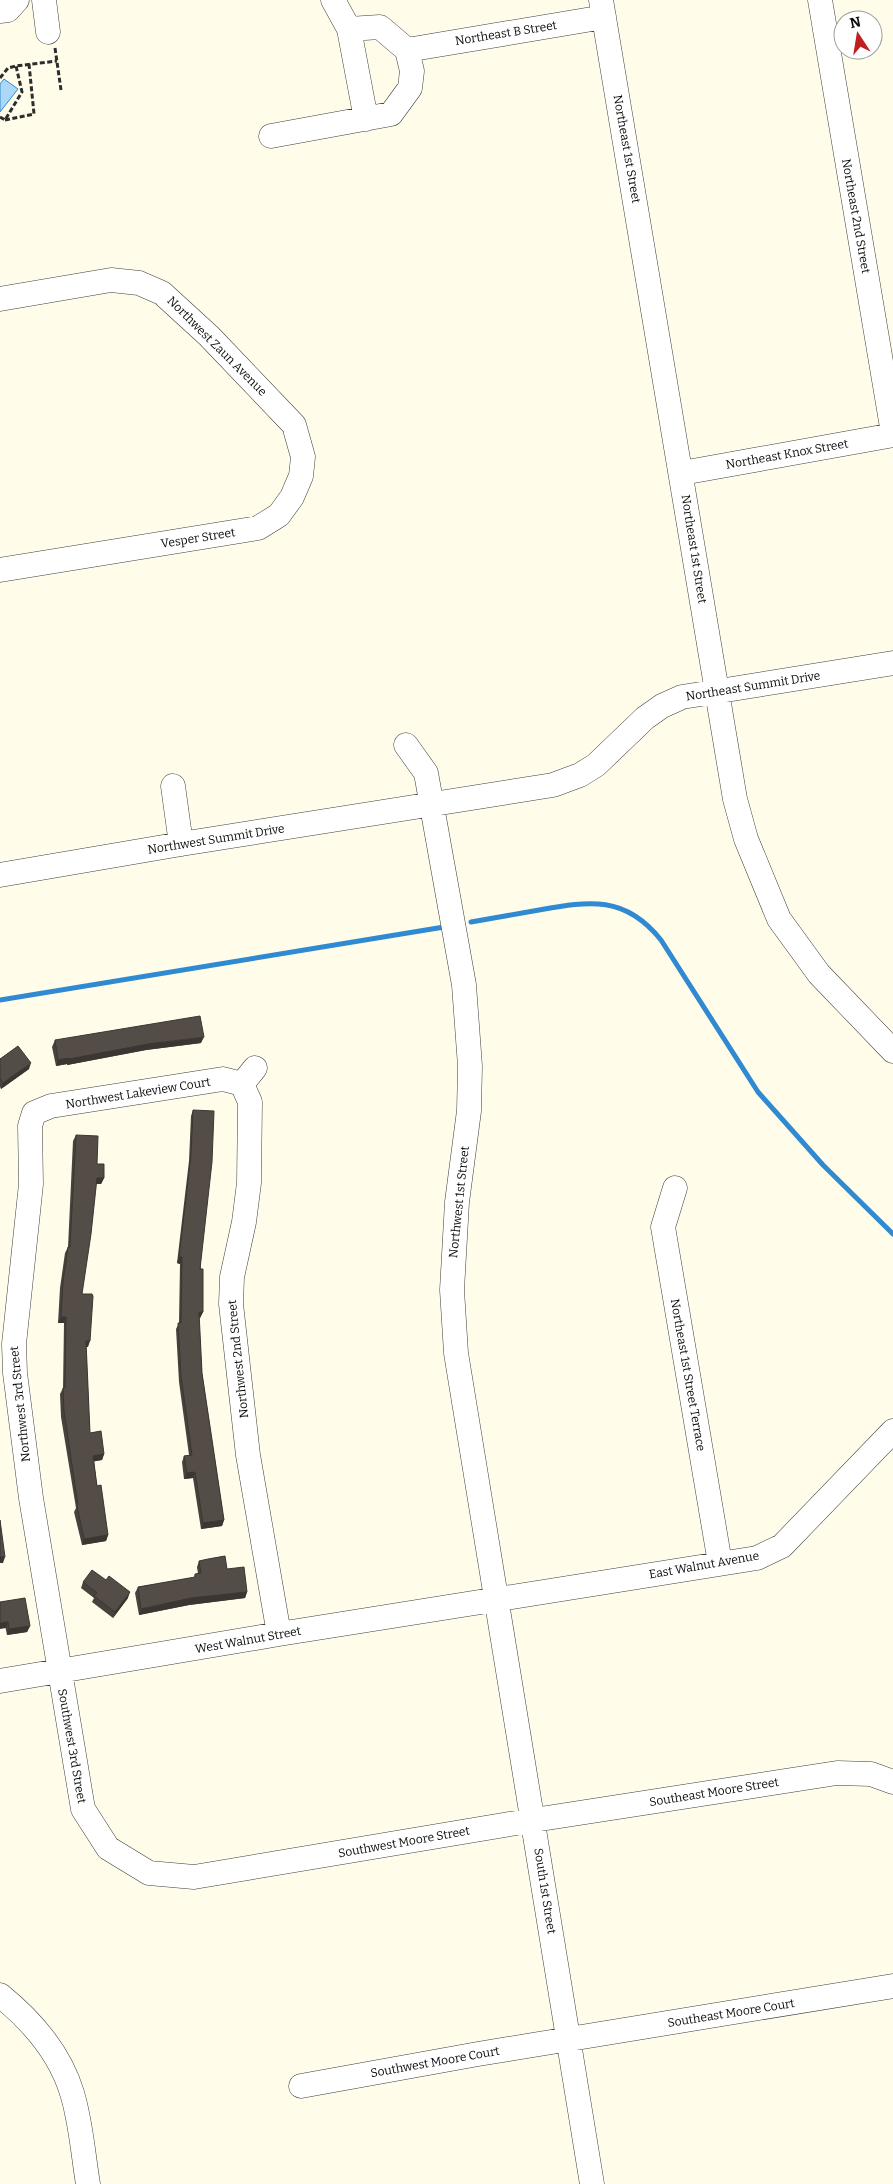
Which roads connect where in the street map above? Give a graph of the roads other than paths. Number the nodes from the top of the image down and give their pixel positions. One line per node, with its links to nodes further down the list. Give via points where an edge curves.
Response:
1 (17, 0): 6 (street, via 8,10)
2 (44, 0): 8 (street)
3 (333, 0): 7 (street)
4 (820, 0): 14 (street, Northeast 2nd Street)
5 (603, 8): 9 (street, Northeast B Street); 15 (street, Northeast 1st Street)
6 (0, 11)
7 (348, 29): 9 (street, via 380,27); 10 (street)
8 (48, 32)
9 (407, 50): 10 (street, via 412,71 410,88 390,114)
10 (366, 119): 11 (street)
11 (271, 136)
12 (0, 299): 13 (street, Northwest Zaun Avenue, via 110,280 139,283 162,293 210,336)
13 (282, 412): 16 (street, Vesper Street, via 294,425 303,457 301,476 292,498 279,515 258,528)
14 (893, 434): 15 (street, Northeast Knox Street)
15 (682, 473): 18 (street, Northeast 1st Street)
16 (0, 570)
17 (893, 663): 18 (street, Northeast Summit Drive)
18 (717, 692): 21 (street, Northeast Summit Drive, via 682,697 662,706 596,765 580,775 553,785); 24 (street, Northeast 1st Street, via 735,799 746,840 779,919 819,974)
19 (406, 746): 21 (street, Northwest 1st Street, via 426,773)
20 (173, 786): 22 (street)
21 (432, 804): 22 (street, Northwest Summit Drive); 30 (street, Northwest 1st Street, via 464,985 470,1066 469,1111 457,1202 452,1290 456,1353)
22 (181, 844): 23 (street, Northwest Summit Drive)
23 (0, 876)
24 (893, 1051)
25 (249, 1076): 26 (street, Northwest Lakeview Court, via 51,1106 34,1113); 31 (street, Northwest 2nd Street, via 249,1183 232,1277 231,1304 248,1455)
26 (30, 1134): 32 (street, Northwest 3rd Street, via 30,1184 14,1344 15,1373)
27 (675, 1188): 29 (street, Northeast 1st Street Terrace, via 663,1226)
28 (890, 1440): 29 (street, East Walnut Avenue, via 782,1546 757,1558)
29 (720, 1563): 30 (street, East Walnut Avenue)
30 (497, 1599): 31 (street, West Walnut Street); 35 (street, South 1st Street)
31 (279, 1634): 32 (street, West Walnut Street)
32 (59, 1672): 33 (street, West Walnut Street); 36 (street, Southwest 3rd Street, via 83,1809 108,1848 149,1873 194,1877)
33 (0, 1681)
34 (893, 1782): 35 (street, Southeast Moore Street, via 871,1774 837,1773)
35 (534, 1820): 36 (street, Southwest Moore Street); 39 (street, South 1st Street)
36 (274, 1864)
37 (893, 1986): 39 (street, Southeast Moore Court)
38 (0, 1995): 41 (street, via 40,2033 58,2061 72,2093)
39 (569, 2040): 40 (street, Southwest Moore Court); 42 (street, South 1st Street)
40 (301, 2086)
41 (88, 2184)
42 (592, 2184)

